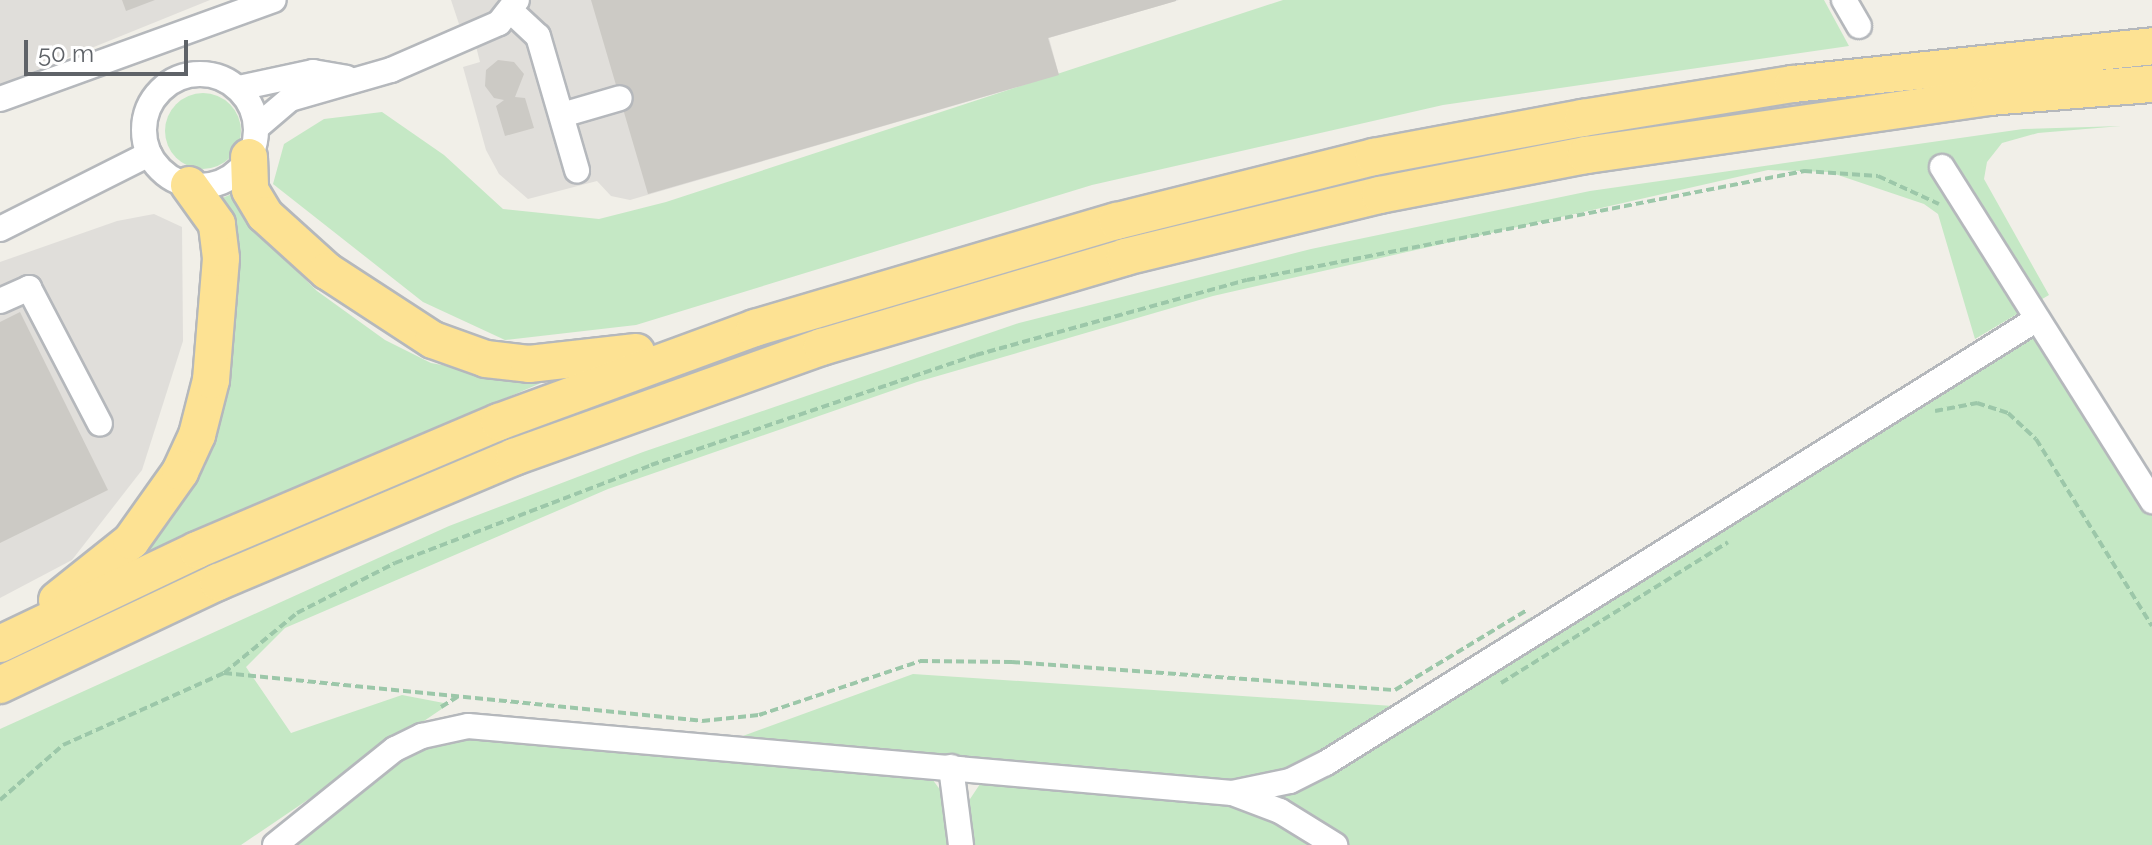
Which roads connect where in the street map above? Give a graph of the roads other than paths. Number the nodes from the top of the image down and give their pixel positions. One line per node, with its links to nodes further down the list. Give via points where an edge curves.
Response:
1 (274, 0): 10 (street)
2 (1844, 0): 4 (street)
3 (515, 6): 6 (street, via 499,23 391,70); 11 (street, via 538,36)
4 (1859, 26)
5 (2152, 46): 20 (highway, via 1793,84 1374,157 1117,221)
6 (353, 79): 8 (street, via 313,72 285,83); 12 (street, via 290,99)
7 (2152, 84): 24 (highway, via 1943,103 1586,155 1380,195 1125,257 822,347 514,457 246,569)
8 (239, 88): 12 (street, via 252,106); 13 (street, via 200,74 161,90 145,120)
9 (620, 98): 11 (street)
10 (0, 99)
11 (562, 115): 15 (street)
12 (253, 142): 16 (street, via 224,181); 20 (highway, via 250,190 265,215 327,271 433,340 486,359 529,364 592,361)
13 (149, 154): 16 (street, via 173,179); 17 (street)
14 (1942, 167): 19 (street)
15 (577, 170)
16 (189, 185): 23 (highway, via 217,224 221,258 211,380 197,435 180,472 131,541)
17 (0, 229)
18 (0, 301): 21 (street, via 29,288)
19 (2037, 319): 22 (street); 28 (street, via 1326,763 1290,781)
20 (755, 328): 23 (highway, via 343,486)
21 (100, 424)
22 (2152, 501)
23 (0, 641)
24 (34, 668): 25 (highway); 26 (highway)
25 (0, 685)
26 (0, 691)
27 (951, 767): 28 (street); 29 (street, via 468,726 422,736 395,749); 30 (street)
28 (1232, 793): 31 (street, via 1280,811)
29 (275, 845)
30 (961, 845)
31 (1335, 845)

